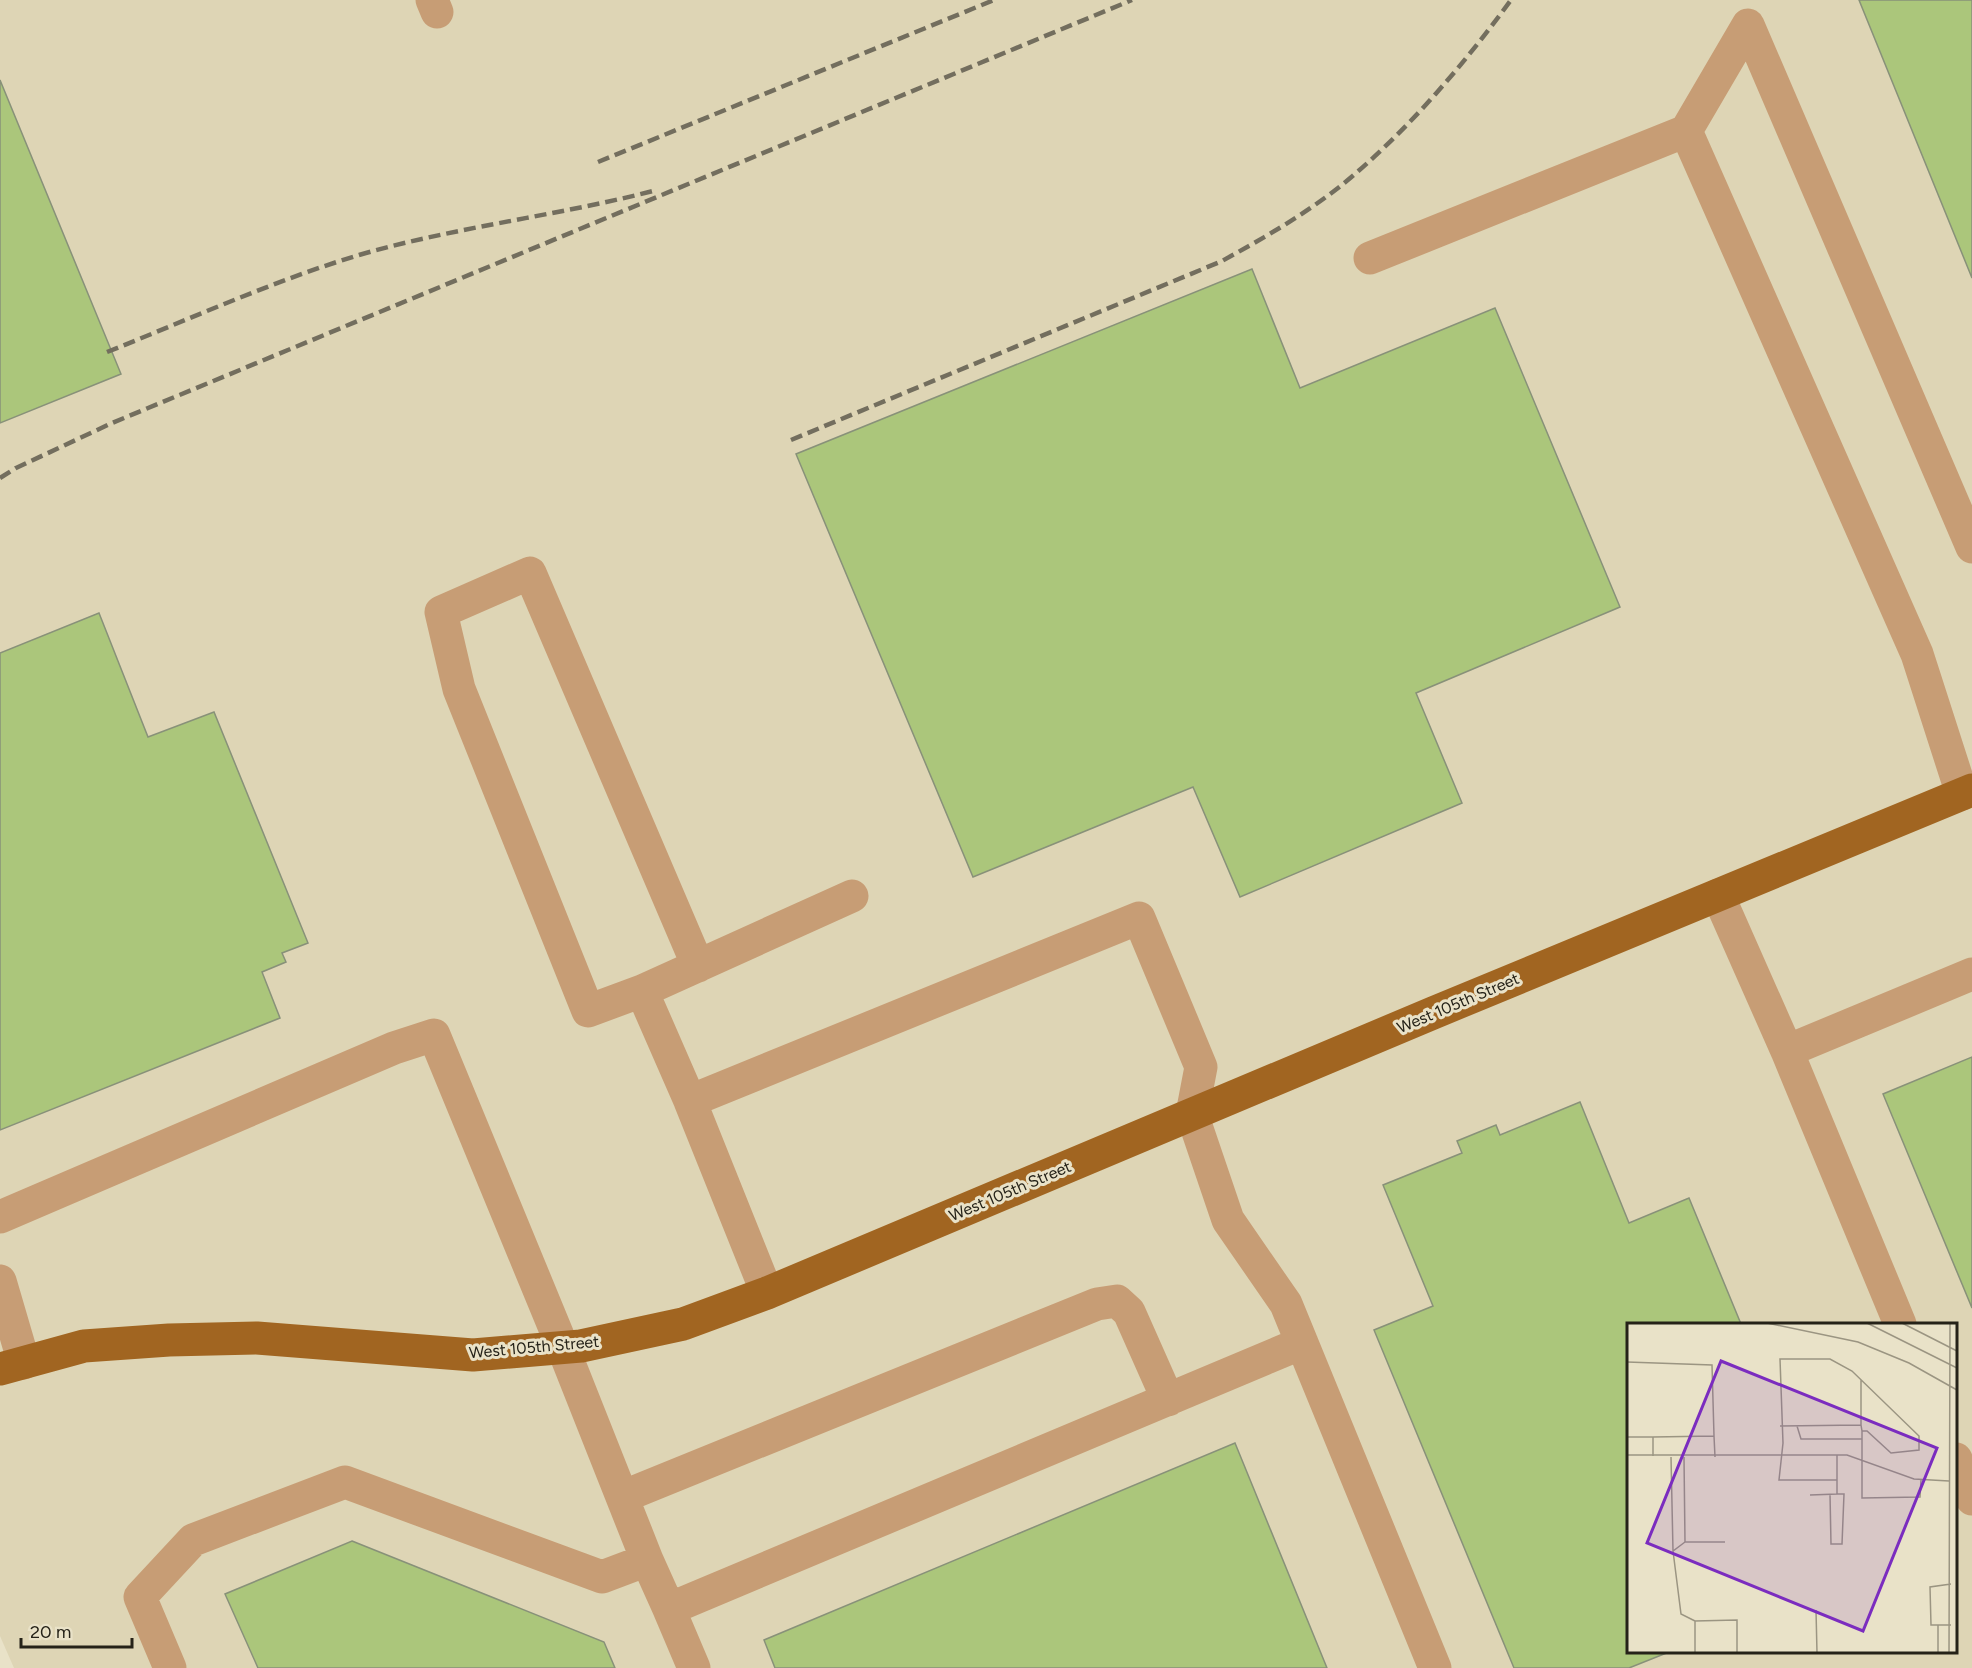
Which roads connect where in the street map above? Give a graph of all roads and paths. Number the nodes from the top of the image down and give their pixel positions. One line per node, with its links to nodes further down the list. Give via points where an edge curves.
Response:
1 (1741, 13): 2 (lane); 4 (lane)
2 (1686, 131): 3 (lane); 5 (lane, via 1917,654)
3 (1370, 258)
4 (1972, 547)
5 (1967, 792): 7 (main road, West 105th Street)
6 (852, 896): 8 (lane)
7 (1718, 896): 11 (lane); 13 (main road, West 105th Street)
8 (698, 966): 10 (lane); 10 (lane, via 530,573 441,612 459,689 588,1011)
9 (1972, 974): 11 (lane)
10 (642, 991): 12 (lane)
11 (1787, 1051): 17 (lane)
12 (690, 1101): 13 (lane, via 1139,918 1201,1066); 16 (lane)
13 (1192, 1114): 16 (main road, West 105th Street); 18 (lane, via 1228,1220 1286,1304)
14 (0, 1216): 19 (lane, via 394,1048 434,1035)
15 (0, 1281): 20 (lane)
16 (767, 1293): 19 (main road, West 105th Street, via 683,1324)
17 (1900, 1323)
18 (1302, 1343): 21 (lane); 29 (lane)
19 (563, 1348): 20 (main road, West 105th Street, via 473,1355 246,1338 84,1346); 23 (lane)
20 (12, 1366)
21 (1168, 1400): 23 (lane, via 1129,1312 1117,1301 1097,1304); 26 (lane)
22 (1957, 1462): 24 (lane)
23 (622, 1497): 25 (lane)
24 (1972, 1499)
25 (647, 1560): 26 (lane); 27 (lane, via 602,1578 345,1482 193,1539 140,1597)
26 (669, 1609): 28 (lane)
27 (170, 1668)
28 (694, 1668)
29 (1435, 1668)

